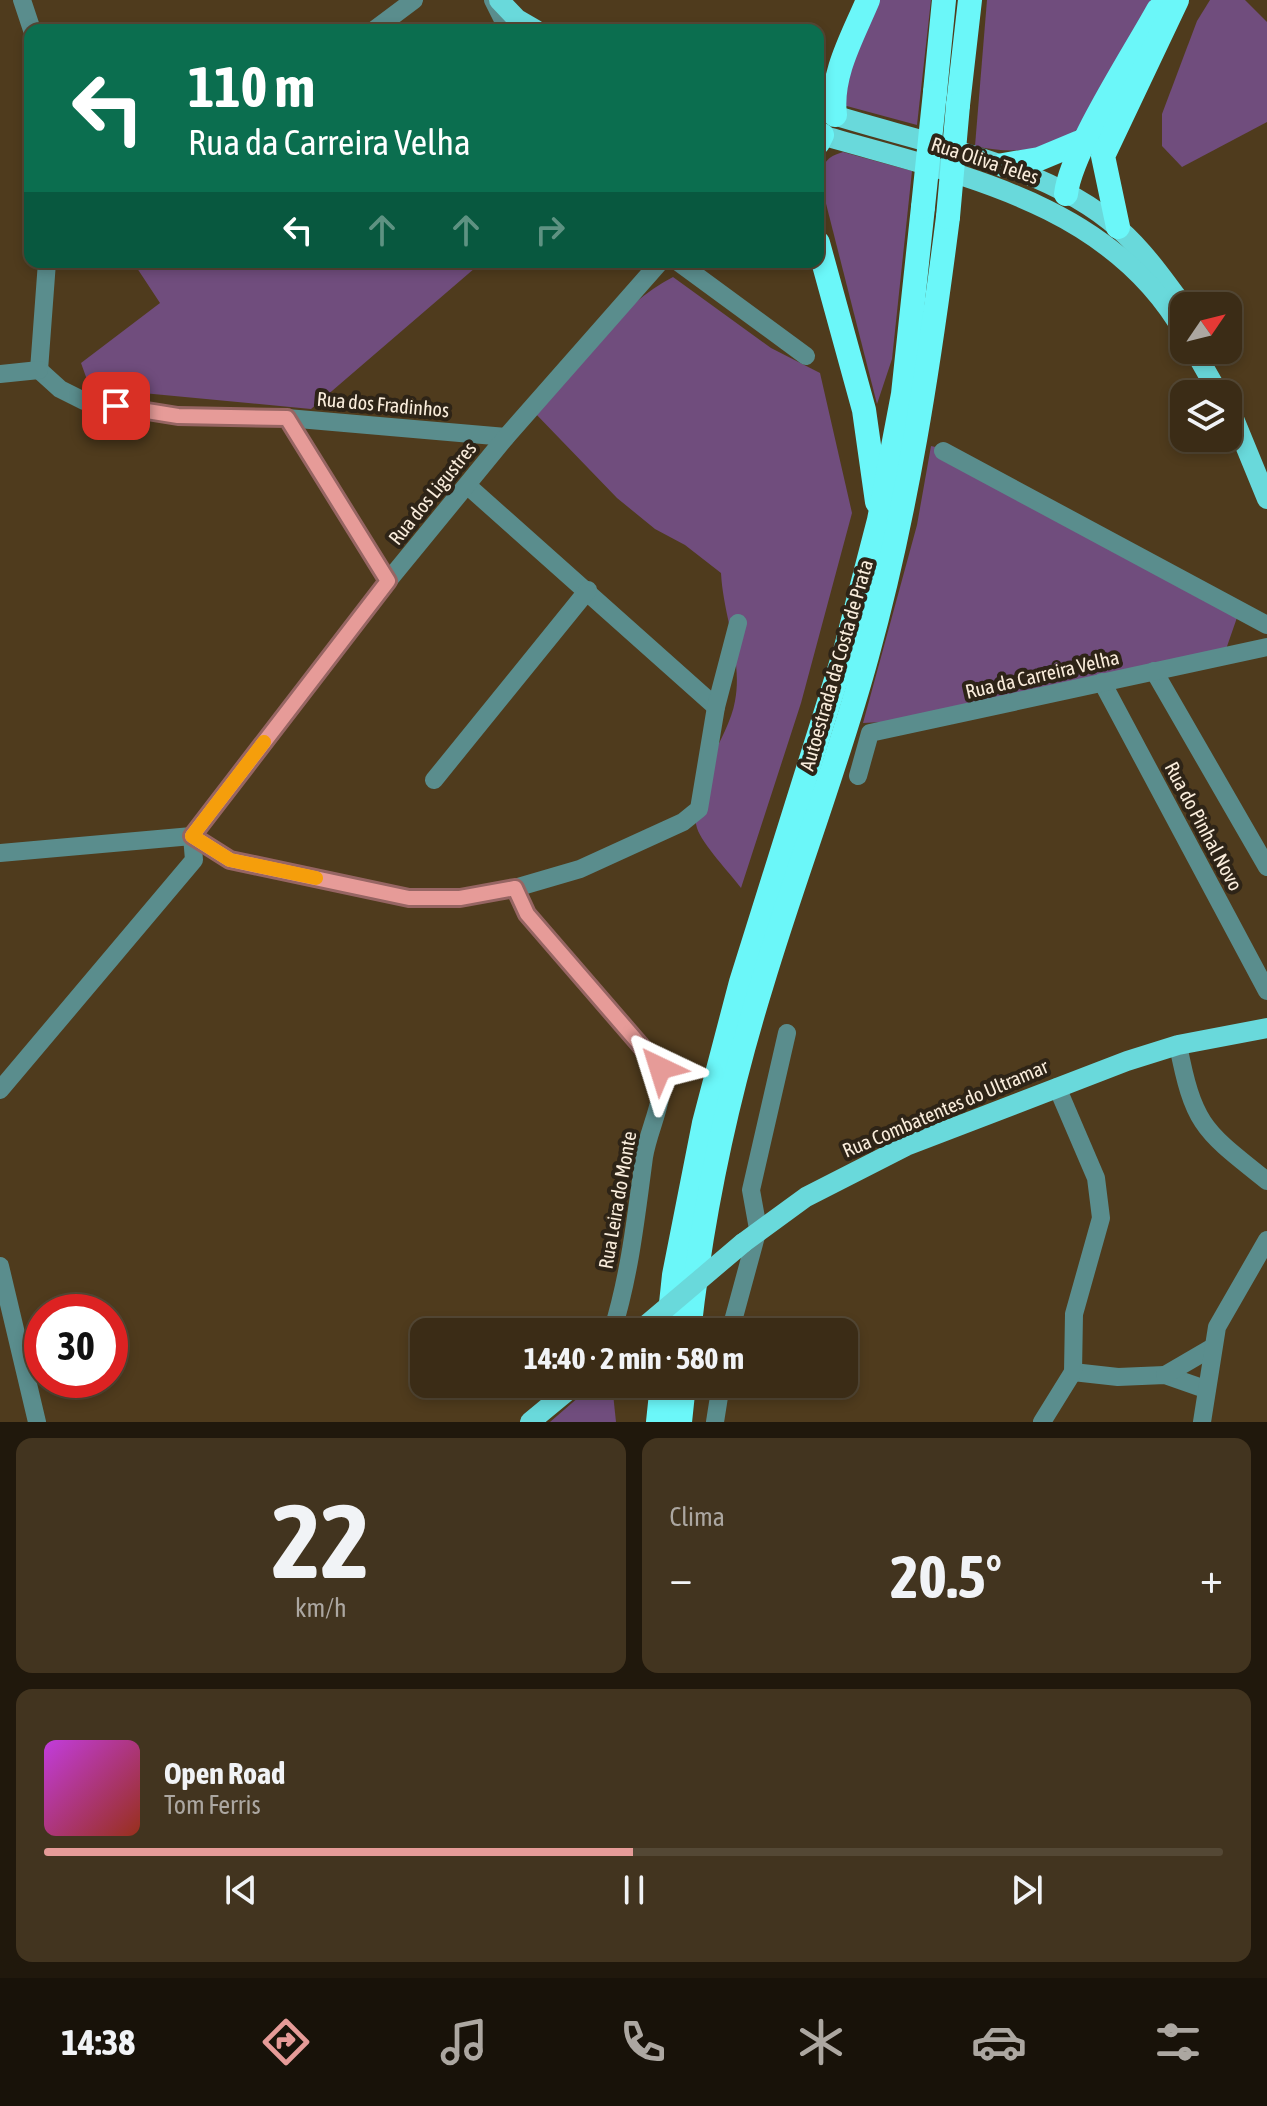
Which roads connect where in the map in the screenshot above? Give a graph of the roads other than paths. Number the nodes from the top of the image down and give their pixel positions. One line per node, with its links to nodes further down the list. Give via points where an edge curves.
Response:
1 (22, 0): 9 (street)
2 (414, 0): 10 (street)
3 (496, 0): 11 (street); 12 (main road)
4 (868, 0): 13 (highway)
5 (944, 0): 37 (highway, Autoestrada da Costa de Prata, bridge, via 903,394)
6 (970, 0): 67 (highway, Autoestrada da Costa de Prata, bridge, via 925,396 894,551 867,658 761,986 722,1130)
7 (1161, 0): 16 (highway)
8 (1177, 0): 16 (highway)
9 (30, 24)
10 (382, 24)
11 (506, 24)
12 (526, 24)
13 (850, 45): 14 (highway); 15 (highway)
14 (824, 68)
15 (825, 127): 17 (main road, Rua Oliva Teles, via 871,126); 19 (main road, Rua Oliva Teles, via 867,148)
16 (1095, 148): 17 (highway); 18 (highway, via 1068,180); 21 (highway)
17 (1003, 165): 18 (main road, Rua Oliva Teles)
18 (1066, 194): 19 (main road); 20 (main road); 21 (main road, Rua Oliva Teles)
19 (1036, 202): 20 (main road, Rua Oliva Teles)
20 (1075, 223): 27 (main road, Rua Oliva Teles, via 1135,269)
21 (1118, 227): 26 (main road, Rua Oliva Teles)
22 (824, 265): 37 (highway, via 864,410)
23 (50, 268): 29 (street)
24 (655, 268): 32 (street, Rua dos Ligustres)
25 (686, 268): 28 (street)
26 (1171, 292)
27 (1170, 315)
28 (806, 356)
29 (39, 370): 30 (street); 31 (street, Rua dos Fradinhos, via 84,401 178,416)
30 (0, 374)
31 (287, 418): 32 (street, Rua dos Fradinhos); 38 (street)
32 (506, 437): 35 (street, Rua dos Ligustres)
33 (1242, 440): 36 (main road)
34 (943, 451): 41 (street)
35 (468, 486): 38 (street, Rua dos Ligustres); 39 (street)
36 (1267, 499)
37 (879, 520): 66 (highway, Autoestrada da Costa de Prata, via 845,651 741,982 704,1123)
38 (388, 581): 48 (street, Rua dos Ligustres)
39 (588, 590): 45 (street); 47 (street)
40 (738, 623): 45 (street)
41 (1267, 625)
42 (1267, 647): 43 (street, Rua da Carreira Velha)
43 (1154, 671): 44 (street, Rua da Carreira Velha); 50 (street)
44 (1102, 682): 46 (street, Rua da Carreira Velha, via 870,733); 52 (street, Rua do Pinhal Novo)
45 (716, 707): 51 (street, via 699,809 683,822 580,869)
46 (858, 776)
47 (434, 780)
48 (192, 836): 49 (street); 51 (street, via 230,860 409,898 460,898); 57 (street, via 194,860)
49 (0, 853)
50 (1267, 867)
51 (515, 888): 64 (street, Rua Leira do Monte, via 527,914 660,1068 664,1085 645,1154 639,1215)
52 (1267, 991)
53 (1267, 1028): 55 (main road, Rua Combatentes do Ultramar)
54 (787, 1033): 59 (street, via 751,1190)
55 (1178, 1045): 56 (main road, Rua Combatentes do Ultramar); 58 (street, via 1195,1112 1214,1138)
56 (1057, 1087): 59 (main road, Rua Combatentes do Ultramar, via 906,1146 831,1183); 70 (street, via 1096,1178 1101,1218 1074,1314)
57 (0, 1090)
58 (1267, 1181)
59 (751, 1236): 65 (main road, Rua Combatentes do Ultramar, bridge); 68 (street)
60 (1267, 1240): 61 (street)
61 (1251, 1265): 63 (street); 69 (street, via 1217,1327)
62 (0, 1266): 77 (street)
63 (1267, 1276)
64 (616, 1318)
65 (654, 1318)
66 (669, 1318)
67 (691, 1318)
68 (733, 1318)
69 (1213, 1347): 71 (street); 72 (street)
70 (1073, 1372): 71 (street); 82 (street)
71 (1165, 1375): 72 (street)
72 (1205, 1389): 83 (street)
73 (559, 1398): 78 (main road)
74 (661, 1398): 79 (highway)
75 (683, 1398): 80 (highway)
76 (719, 1398): 81 (street)
77 (37, 1422)
78 (530, 1422)
79 (658, 1422)
80 (680, 1422)
81 (715, 1422)
82 (1042, 1422)
83 (1202, 1422)

